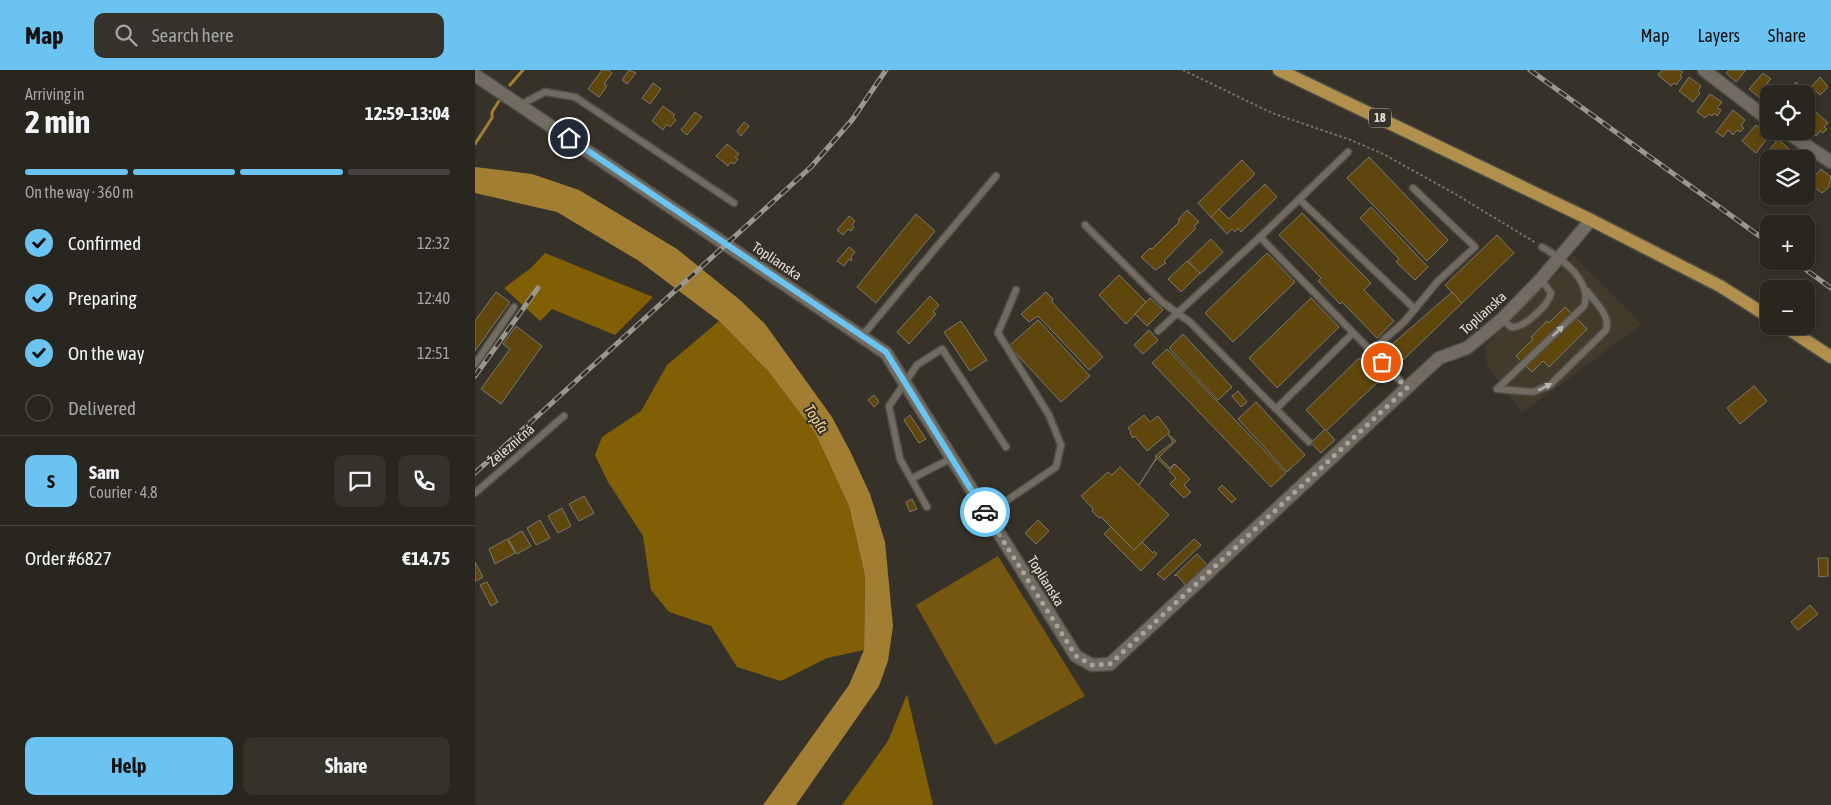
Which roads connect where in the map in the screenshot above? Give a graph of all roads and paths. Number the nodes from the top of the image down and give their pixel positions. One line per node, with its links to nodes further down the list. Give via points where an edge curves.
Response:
1 (1183, 70): 17 (path, via 1272,113 1385,155)
2 (1279, 70): 14 (main road, 18)
3 (1704, 70): 6 (street)
4 (480, 74): 5 (street, Toplianska)
5 (520, 105): 13 (lane, via 545,92 575,97); 30 (street, Toplianska)
6 (1760, 113)
7 (1798, 140): 9 (street)
8 (1349, 152): 12 (lane)
9 (1831, 162)
10 (996, 176): 30 (lane)
11 (1413, 188): 23 (lane, via 1475,247 1438,281)
12 (1299, 199): 16 (lane); 23 (lane)
13 (734, 203)
14 (1591, 220): 18 (street, Toplianska); 24 (main road, 18, via 1720,286)
15 (1085, 225): 25 (lane)
16 (1260, 237): 25 (lane); 28 (lane)
17 (1542, 247): 18 (lane)
18 (1559, 257): 19 (street, Toplianska); 20 (lane)
19 (1541, 279): 26 (street, Toplianska); 26 (lane, via 1551,293 1545,304 1522,326 1511,327)
20 (1585, 288): 20 (lane, via 1584,306 1497,389 1533,392 1550,385 1606,330 1606,317)
21 (1016, 290): 44 (lane, via 999,333 1049,415 1061,445 1056,467)
22 (514, 307): 33 (lane)
23 (1415, 309): 31 (lane)
24 (1760, 311)
25 (1177, 313): 27 (lane); 36 (lane, via 1190,322)
26 (1502, 319): 35 (street, Toplianska, via 1467,348 1439,358)
27 (1158, 331)
28 (1353, 333): 31 (lane); 36 (lane)
29 (1798, 335): 32 (main road)
30 (862, 336): 34 (street, Toplianska, via 886,352)
31 (1371, 351): 35 (lane)
32 (1831, 357)
33 (475, 364)
34 (905, 383): 39 (lane, via 917,365 942,349); 40 (street, Toplianska); 41 (lane, via 889,406 899,459)
35 (1407, 388): 44 (street, Toplianska, via 1110,664 1092,665 1076,656)
36 (1276, 408): 38 (lane)
37 (564, 416): 42 (lane, Železničná)
38 (1309, 442)
39 (1006, 447)
40 (952, 458): 41 (lane); 44 (street, Toplianska)
41 (911, 479): 43 (lane)
42 (475, 493)
43 (927, 507)
44 (987, 514)

